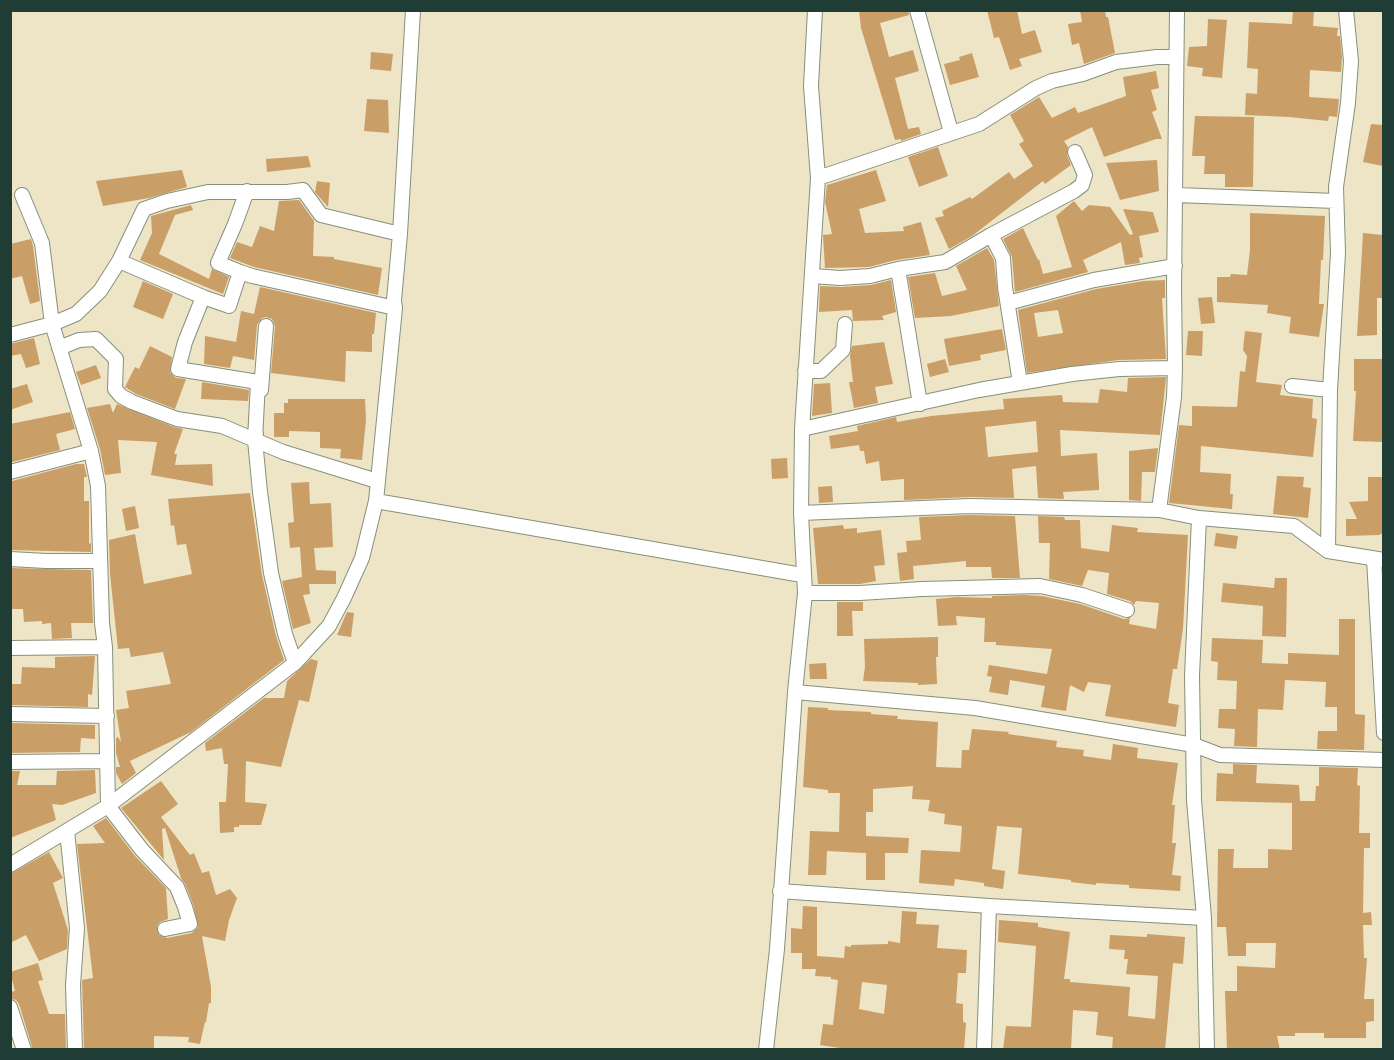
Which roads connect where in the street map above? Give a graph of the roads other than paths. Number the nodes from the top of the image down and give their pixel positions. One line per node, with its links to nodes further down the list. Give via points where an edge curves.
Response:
1 (413, 10): 14 (street)
2 (815, 10): 9 (street, via 811,86)
3 (916, 10): 7 (street)
4 (1177, 10): 6 (street)
5 (1346, 10): 13 (street, via 1351,62)
6 (1176, 57): 7 (street, via 1116,62 1052,81 979,124); 12 (street)
7 (951, 132): 9 (street)
8 (1075, 152): 15 (street, via 1085,175 1082,185)
9 (818, 178): 20 (street)
10 (247, 191): 14 (street, via 303,190 321,215); 16 (street, via 208,192 144,209); 19 (street, via 218,263)
11 (22, 195): 24 (street, via 42,243)
12 (1176, 195): 13 (street); 17 (street)
13 (1336, 201): 33 (street, via 1338,254)
14 (400, 234): 23 (street)
15 (991, 235): 18 (street, via 945,262); 22 (street, via 1003,258)
16 (119, 261): 21 (street); 24 (street, via 100,291 76,314)
17 (1175, 266): 22 (street, via 1094,280); 29 (street)
18 (898, 269): 20 (street, via 870,276); 34 (street)
19 (240, 272): 21 (street, via 229,306); 23 (street)
20 (813, 276): 30 (street)
21 (203, 297): 36 (street, via 178,369 258,382)
22 (1008, 303): 31 (street)
23 (395, 308): 39 (street)
24 (52, 324): 27 (street); 28 (street)
25 (845, 324): 30 (street, via 843,350 821,370)
26 (266, 326): 36 (street)
27 (10, 335)
28 (59, 348): 36 (street, via 79,340 96,339 117,359 115,389 121,396 177,419 222,426); 37 (street)
29 (1175, 368): 31 (street, via 1119,369); 41 (street)
30 (805, 371): 35 (street)
31 (1020, 383): 34 (street)
32 (1292, 386): 33 (street)
33 (1329, 390): 44 (street)
34 (920, 404): 35 (street)
35 (802, 429): 42 (street)
36 (255, 440): 39 (street); 53 (street, via 271,573)
37 (91, 452): 38 (street); 47 (street, via 98,486)
38 (10, 472)
39 (377, 481): 40 (street)
40 (376, 501): 48 (street); 53 (street, via 362,558 344,598 329,626)
41 (1159, 510): 42 (street, via 970,506); 43 (street)
42 (801, 513): 48 (street)
43 (1200, 518): 44 (street, via 1294,526); 58 (street, via 1192,676)
44 (1328, 550): 46 (street)
45 (10, 559): 47 (street)
46 (1379, 559): 57 (street)
47 (99, 561): 51 (street)
48 (802, 575): 49 (street)
49 (805, 594): 50 (street, via 1040,586); 54 (street)
50 (1127, 610)
51 (105, 647): 52 (street); 56 (street)
52 (10, 648)
53 (295, 663): 62 (street)
54 (795, 692): 58 (street, via 975,708); 65 (street)
55 (10, 714): 56 (street)
56 (107, 716): 60 (street)
57 (1383, 733)
58 (1194, 745): 59 (street, via 1220,755); 67 (street, via 1194,800)
59 (1383, 760)
60 (107, 761): 61 (street); 62 (street)
61 (10, 762)
62 (108, 806): 63 (street); 68 (street, via 177,887 190,924)
63 (67, 831): 64 (street); 71 (street, via 77,928 73,985)
64 (10, 865)
65 (780, 891): 66 (street); 72 (street)
66 (989, 906): 67 (street); 73 (street)
67 (1204, 918): 74 (street)
68 (165, 929)
69 (10, 1007): 70 (street)
70 (24, 1050)
71 (75, 1050)
72 (766, 1050)
73 (984, 1050)
74 (1208, 1050)

